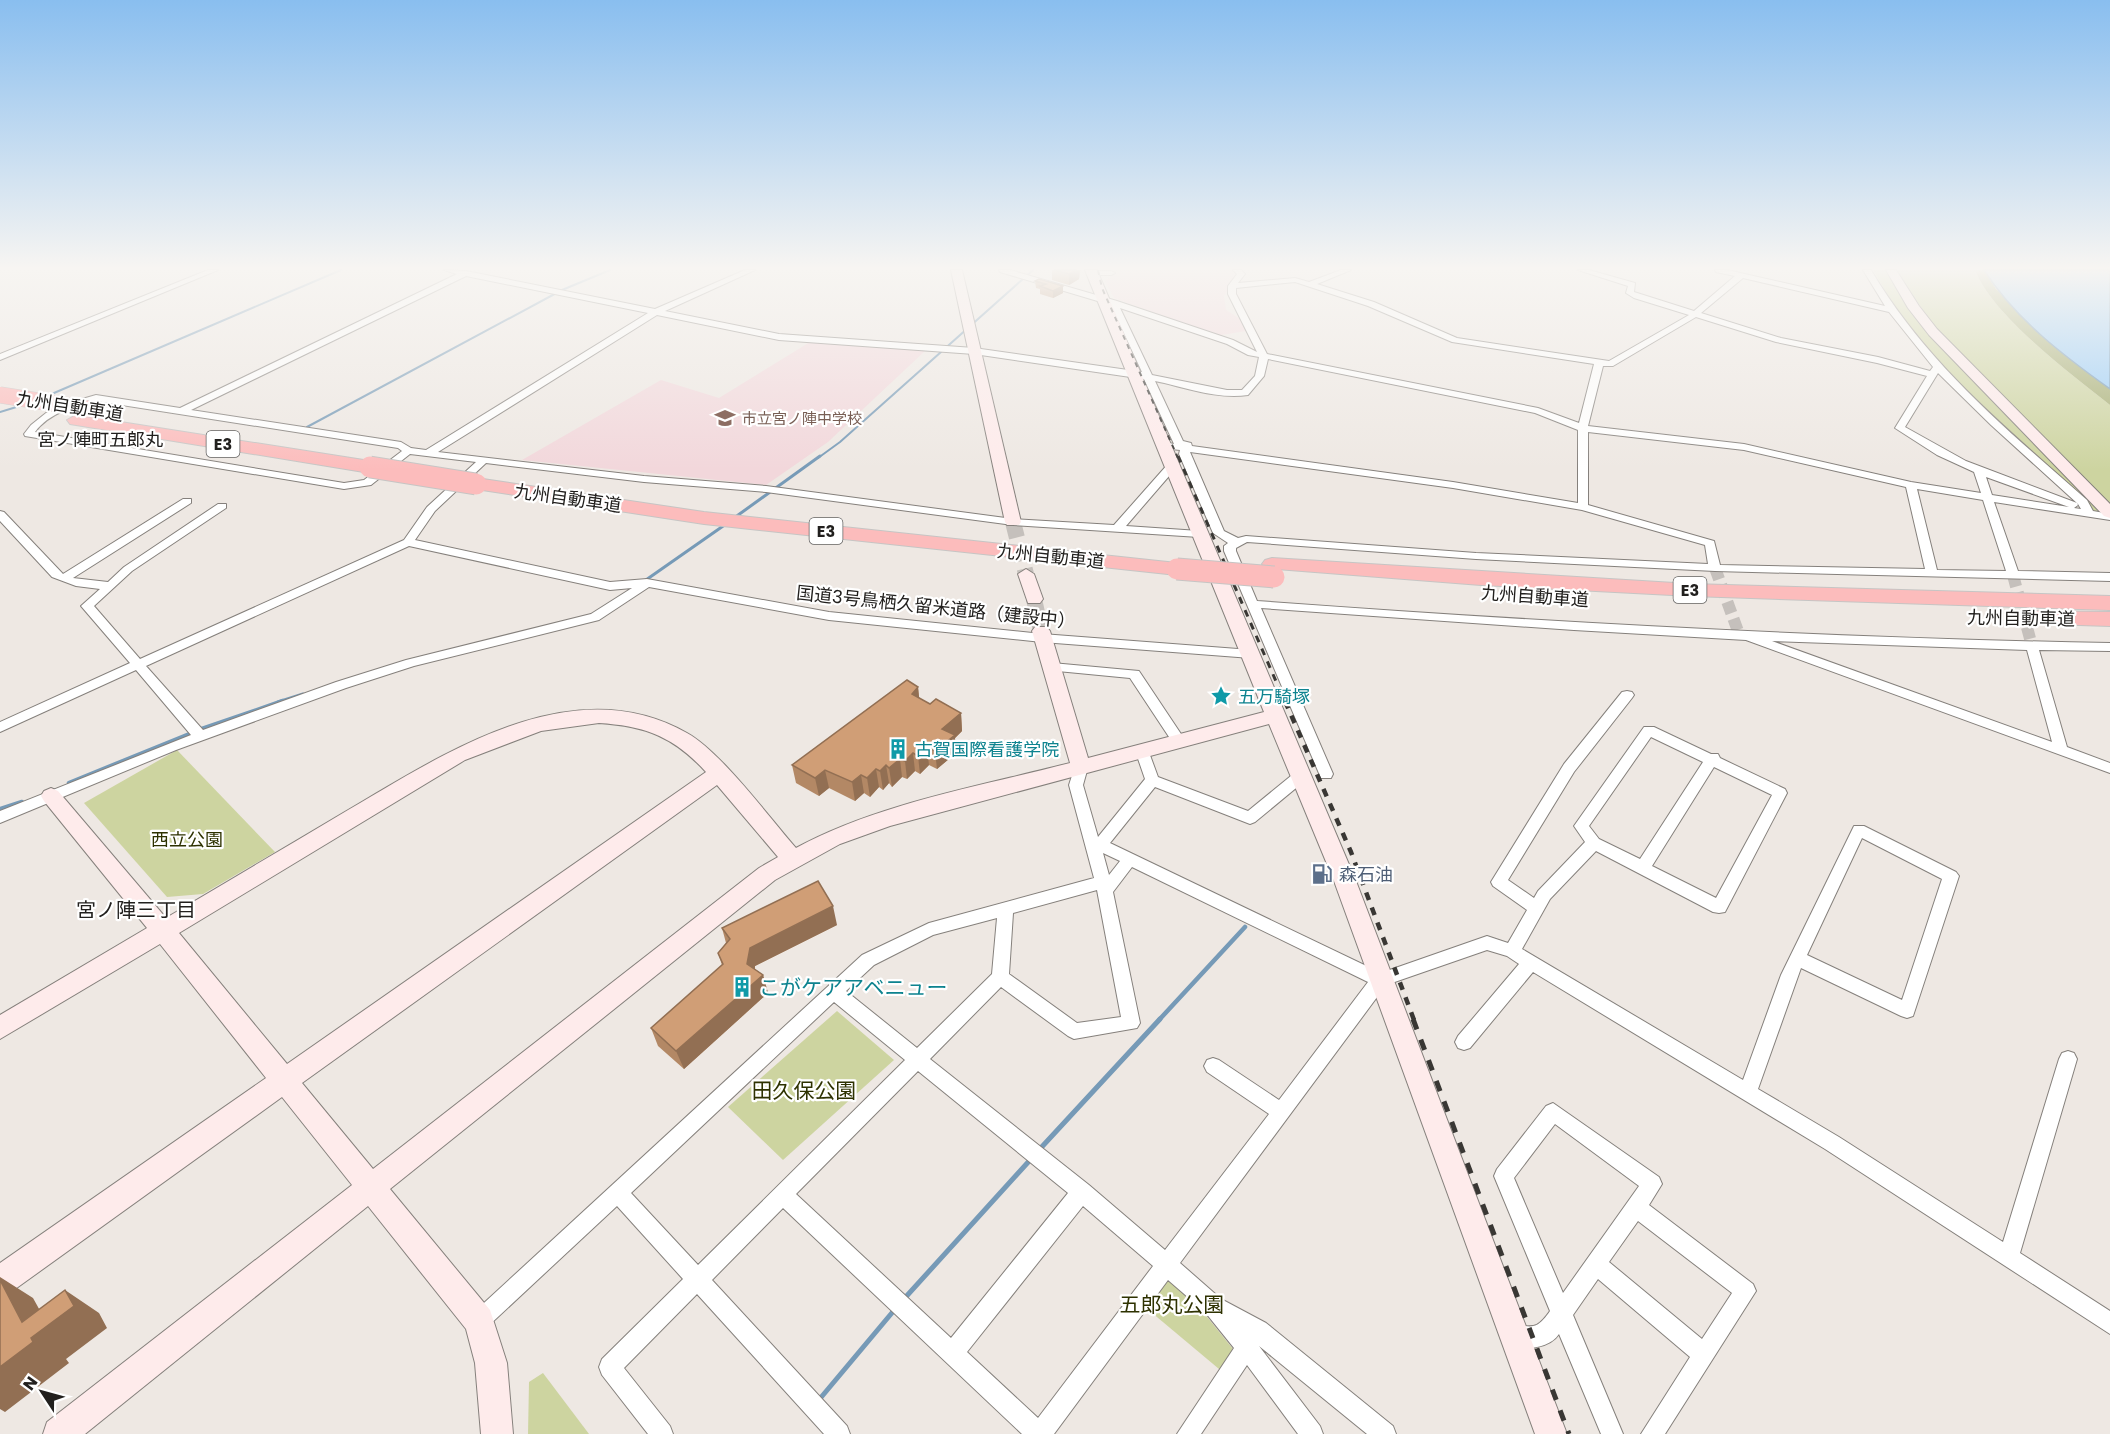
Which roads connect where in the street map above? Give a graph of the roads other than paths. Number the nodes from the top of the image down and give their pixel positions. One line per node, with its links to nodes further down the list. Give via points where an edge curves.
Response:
1 (49, 337): 16 (street)
2 (333, 337): 25 (street)
3 (615, 337): 30 (street)
4 (779, 337): 14 (street)
5 (971, 337): 14 (street)
6 (1124, 337): 19 (street)
7 (1210, 337): 15 (street)
8 (1254, 337): 15 (street)
9 (1448, 337): 17 (street)
10 (1655, 337): 17 (street, via 1618,363)
11 (1769, 337): 20 (street)
12 (1913, 337): 18 (street)
13 (1938, 337): 42 (street)
14 (974, 351): 19 (street); 43 (street)
15 (1264, 356): 19 (street, via 1259,376 1245,393 1227,393); 26 (street, via 1538,411)
16 (0, 357)
17 (1599, 363): 26 (street)
18 (1938, 365): 20 (street); 40 (street, via 2083,502)
19 (1141, 375): 27 (street); 28 (street, via 1179,443 1187,445)
20 (1932, 375): 33 (street, via 1900,428 1926,447)
21 (0, 388): 23 (street)
22 (0, 395): 23 (highway, 九州自動車道 / E3, bridge)
23 (88, 406): 25 (street, via 96,398); 29 (street, via 46,417 29,434 344,486 367,483); 31 (highway, 九州自動車道 / E3)
24 (0, 408): 31 (highway, 九州自動車道 / E3)
25 (178, 412): 29 (street, via 401,446)
26 (1583, 428): 35 (street, via 1744,447); 39 (street)
27 (1163, 445): 28 (street); 32 (street)
28 (1186, 448): 39 (street); 47 (street, via 1184,454 1219,533)
29 (408, 451): 30 (street)
30 (427, 454): 34 (street)
31 (377, 462): 34 (highway, 九州自動車道 / E3, bridge)
32 (1172, 466): 44 (street); 45 (street)
33 (1979, 471): 36 (street); 40 (street)
34 (482, 473): 43 (street, via 766,489); 46 (street, via 429,512); 49 (highway, 九州自動車道 / E3, bridge, via 704,518)
35 (1911, 484): 36 (street); 50 (street)
36 (1987, 496): 40 (street); 52 (street)
37 (188, 501): 54 (street, via 69,574)
38 (222, 506): 56 (street, via 128,569)
39 (1583, 507): 48 (street, via 1710,543)
40 (2087, 512): 42 (street)
41 (0, 514): 54 (street, via 56,575)
42 (2110, 515)
43 (1013, 522): 44 (street)
44 (1116, 530): 45 (street)
45 (1199, 534): 65 (street)
46 (408, 542): 55 (street, 国道3号鳥栖久留米道路（建設中）, via 610,585); 66 (street)
47 (1236, 542): 48 (street, via 1246,539); 59 (street, via 1230,550)
48 (1715, 568): 50 (street)
49 (1273, 571): 58 (highway, 九州自動車道 / E3, via 1738,592); 60 (highway, 九州自動車道 / E3, via 1589,600 1833,613)
50 (1932, 573): 52 (street)
51 (1026, 574): 57 (street)
52 (2013, 575): 53 (street)
53 (2110, 577)
54 (66, 580): 56 (street)
55 (647, 583): 62 (street, 国道3号鳥栖久留米道路（建設中）, via 829,616); 71 (street, via 595,617 411,663)
56 (111, 586): 66 (street, via 87,606)
57 (1035, 599)
58 (2110, 603)
59 (1253, 604): 61 (street, via 1481,622); 79 (street)
60 (2110, 619)
61 (1739, 634): 63 (street); 74 (street)
62 (1042, 635): 65 (street, 国道3号鳥栖久留米道路（建設中）); 67 (street)
63 (2032, 646): 64 (street); 74 (street)
64 (2110, 647)
65 (1251, 654): 69 (street)
66 (137, 666): 70 (street); 71 (street)
67 (1052, 667): 72 (street, via 1134,674); 76 (street)
68 (1627, 694): 91 (street, via 1569,768 1499,882)
69 (1274, 716): 72 (street); 80 (street)
70 (0, 727)
71 (200, 736): 82 (street)
72 (1178, 740): 73 (street)
73 (1142, 750): 76 (street); 81 (street)
74 (2061, 751): 77 (street)
75 (1713, 758): 85 (street, via 1649,730 1581,826); 88 (street); 88 (street, via 1780,793 1719,906)
76 (1081, 767): 84 (street, via 1076,785); 86 (street, via 886,819 832,838)
77 (2110, 768)
78 (718, 774): 86 (street); 92 (street, via 681,737 658,726 614,718 580,718 503,734 458,755); 104 (street)
79 (1326, 774)
80 (1302, 775): 81 (street, via 1250,818); 97 (street)
81 (1152, 780): 84 (street)
82 (51, 796): 83 (street); 92 (street)
83 (0, 817)
84 (1095, 843): 87 (street); 89 (street)
85 (1594, 843): 88 (street); 91 (street, via 1544,895)
86 (792, 859): 107 (street, via 737,896)
87 (1130, 859): 89 (street); 97 (street)
88 (1643, 867)
89 (1104, 886): 90 (street); 96 (street, via 1131,1023 1074,1031)
90 (1006, 907): 96 (street); 98 (street, via 929,930 868,960)
91 (1537, 908): 93 (street)
92 (164, 931): 99 (street); 104 (street)
93 (1512, 951): 95 (street); 97 (street, via 1487,943)
94 (1797, 958): 94 (street, via 1859,830 1952,876 1907,1011); 105 (street)
95 (1531, 962): 100 (street); 105 (street)
96 (1000, 977): 102 (street)
97 (1380, 980): 106 (street); 121 (street)
98 (834, 992): 102 (street); 109 (street)
99 (0, 1028)
100 (1464, 1042)
101 (2068, 1059): 112 (street)
102 (916, 1061): 108 (street); 110 (street)
103 (1212, 1066): 106 (street)
104 (284, 1080): 107 (street); 116 (street)
105 (1748, 1091): 112 (street)
106 (1280, 1111): 113 (street)
107 (371, 1186): 119 (street); 125 (street)
108 (1082, 1192): 113 (street); 123 (street)
109 (618, 1193): 115 (street); 119 (street)
110 (783, 1195): 115 (street); 123 (street)
111 (1636, 1208): 114 (street); 118 (street, via 1652,1184 1553,1112 1504,1176); 124 (street, via 1746,1291)
112 (2009, 1257): 120 (street)
113 (1167, 1263): 117 (street); 129 (street)
114 (1596, 1264): 118 (street); 124 (street)
115 (698, 1280): 127 (street, via 610,1367); 128 (street)
116 (0, 1281)
117 (1212, 1305): 122 (street); 132 (street, via 1258,1331)
118 (1561, 1313): 121 (street, via 1548,1332 1533,1338); 134 (street)
119 (479, 1321): 126 (street, via 491,1362)
120 (2110, 1323)
121 (1515, 1337): 133 (street)
122 (1246, 1347): 130 (street); 131 (street)
123 (953, 1352): 129 (street)
124 (1704, 1355): 135 (street)
125 (59, 1434)
126 (497, 1434)
127 (662, 1434)
128 (839, 1434)
129 (1039, 1434)
130 (1188, 1434)
131 (1312, 1434)
132 (1385, 1434)
133 (1551, 1434)
134 (1612, 1434)
135 (1652, 1434)

